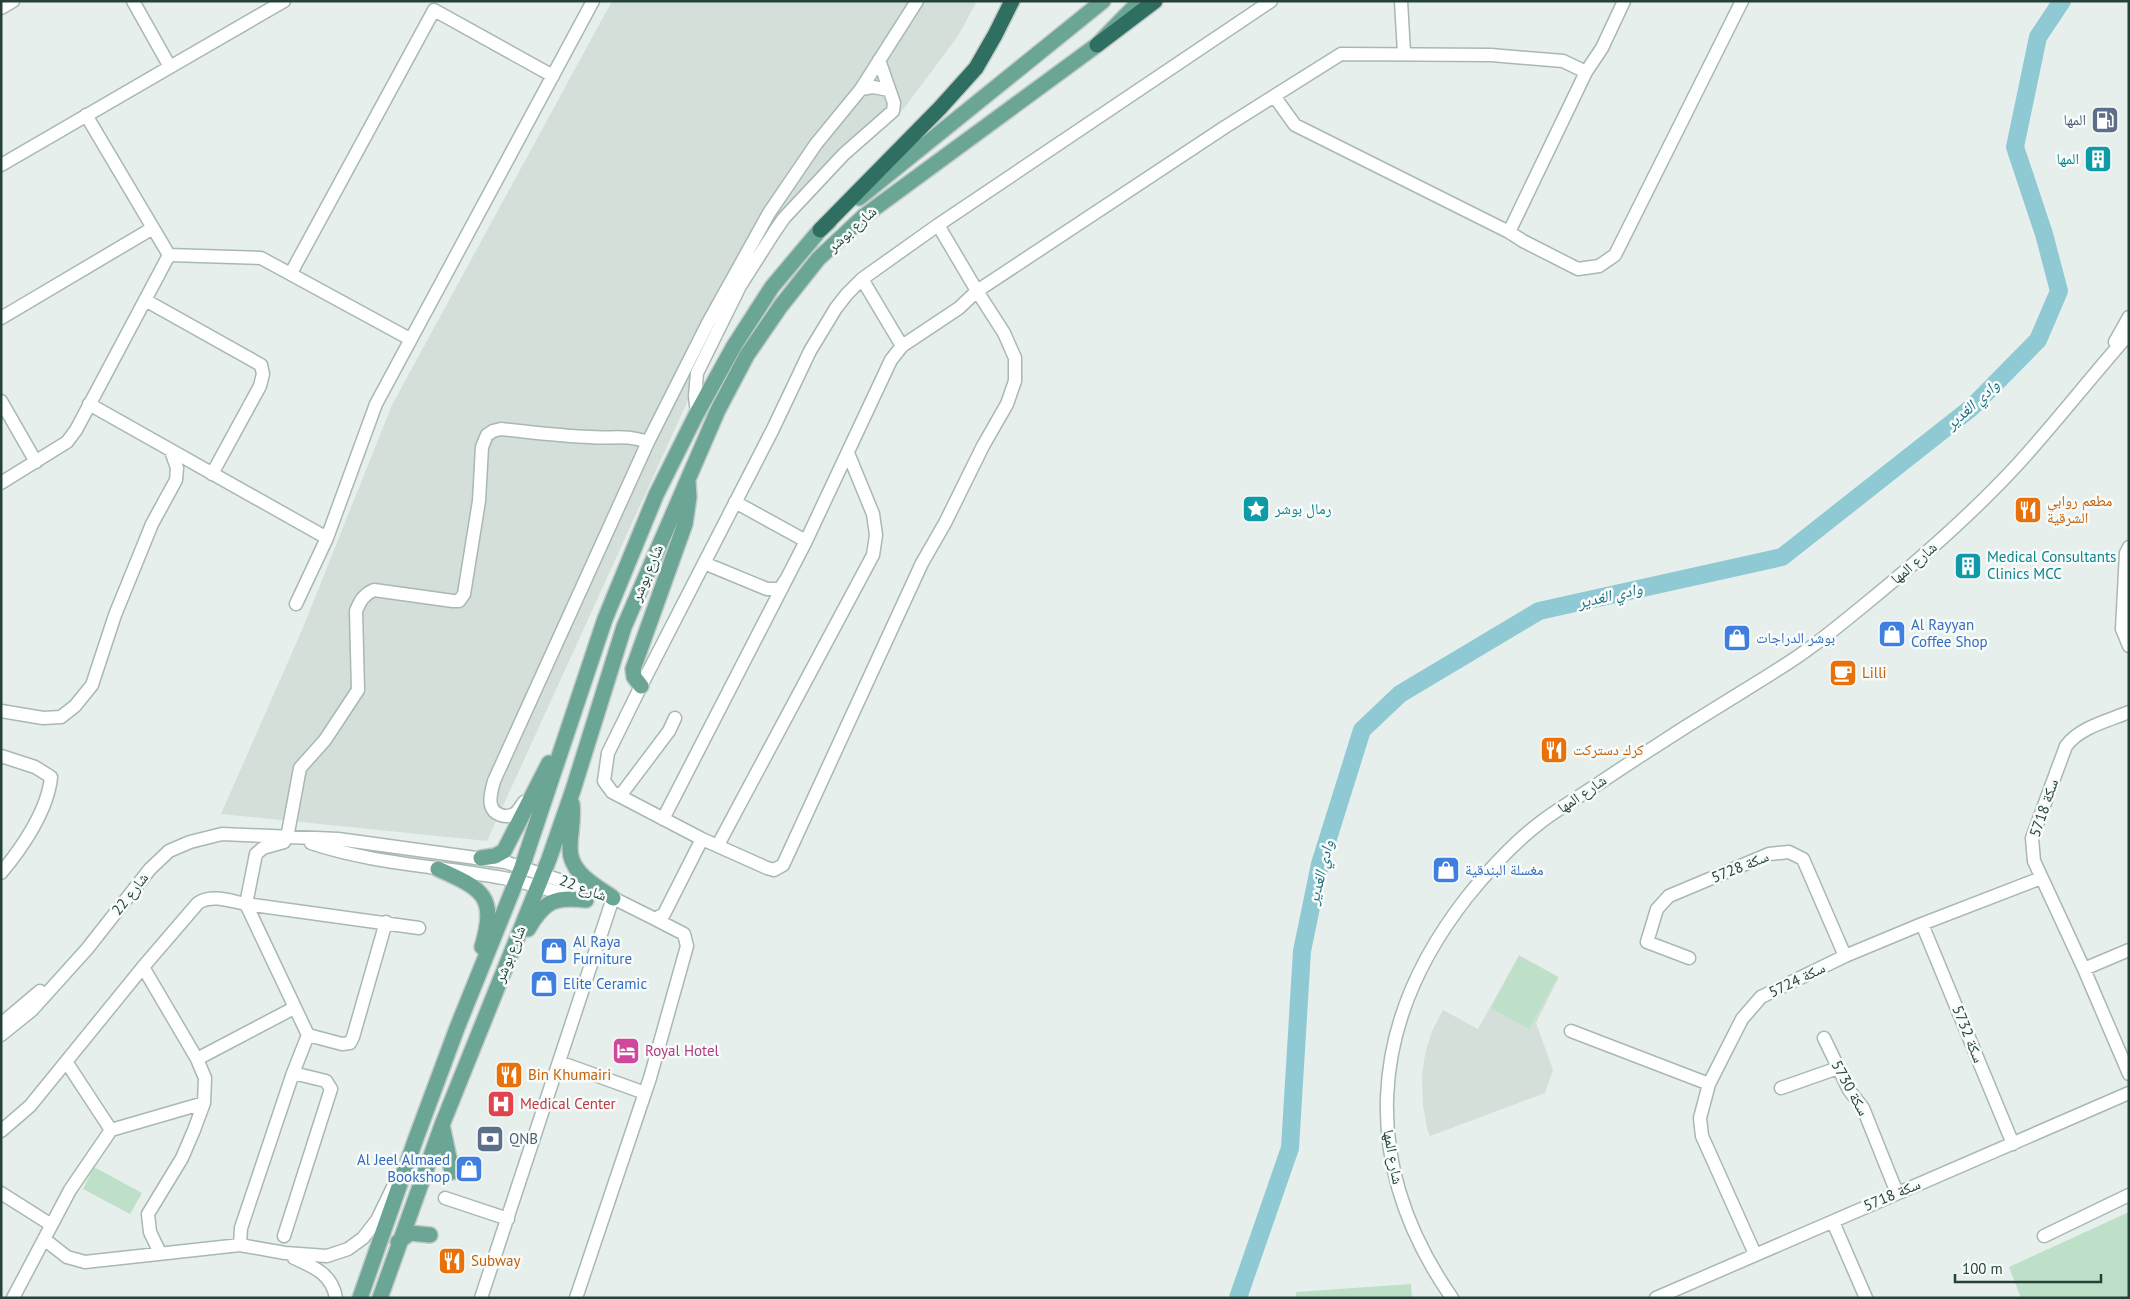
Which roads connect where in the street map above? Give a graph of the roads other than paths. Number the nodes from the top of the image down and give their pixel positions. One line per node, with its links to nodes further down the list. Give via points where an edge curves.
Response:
1 (13, 1): 15 (street)
2 (133, 1): 19 (street)
3 (284, 1): 19 (street)
4 (593, 1): 21 (street)
5 (917, 1): 18 (street)
6 (1012, 1): 29 (highway, via 976,68)
7 (1102, 1): 29 (main road, شارع بوشر)
8 (1140, 1): 16 (main road, شارع بوشر)
9 (1155, 1): 16 (highway)
10 (1271, 1): 27 (street)
11 (1401, 1): 17 (street)
12 (1624, 1): 20 (street, via 1602,48)
13 (1742, 1): 30 (street, via 1615,255 1599,266 1578,269)
14 (436, 6): 21 (street); 32 (street)
15 (1, 8)
16 (1097, 45): 50 (main road, شارع بوشر, via 864,216 818,259 747,355)
17 (1404, 53): 20 (street, via 1491,55 1563,62); 24 (street, via 1342,54)
18 (879, 60): 22 (street); 23 (street)
19 (170, 66): 25 (street)
20 (1586, 72): 30 (street)
21 (553, 76): 39 (street)
22 (861, 89): 23 (street, via 873,86); 45 (street, via 816,144 768,213)
23 (889, 90): 44 (street, via 893,111 844,154 784,218 740,286 697,373)
24 (1274, 96): 30 (street, via 1295,125); 34 (street)
25 (86, 115): 26 (street); 28 (street)
26 (1, 164)
27 (938, 225): 33 (street); 34 (street)
28 (153, 228): 31 (street); 37 (street)
29 (820, 230): 44 (main road, شارع بوشر, via 772,287)
30 (1509, 232)
31 (169, 255): 32 (street, via 261,258); 35 (street)
32 (291, 273): 39 (street)
33 (862, 279): 40 (street); 52 (street, via 836,308 810,351)
34 (977, 291): 40 (street); 72 (street, via 1004,333 1015,358 1015,381 1007,404 922,563 783,865 774,870 767,868)
35 (145, 300): 43 (street); 49 (street, via 261,365 260,386)
36 (2129, 316): 41 (street, شارع المها)
37 (1, 318)
38 (2129, 334): 41 (street, شارع المها)
39 (410, 339): 53 (street, via 376,404)
40 (902, 346): 47 (street, via 891,360)
41 (2103, 364): 140 (street, شارع المها, via 2016,465 1913,566 1810,648 1539,823 1477,885 1451,918 1424,960 1405,1005 1390,1062 1386,1118 1388,1146 1402,1203 1425,1254)
42 (1, 401): 48 (street)
43 (89, 404): 46 (street); 48 (street, via 67,442)
44 (697, 413): 61 (main road, شارع بوشر, via 656,496 608,610)
45 (648, 442): 66 (street, via 494,781 491,806 495,813 514,814); 70 (street, via 623,436 594,438 502,429 487,435 482,448 479,501 464,594 459,601 453,601 374,590 366,593 360,601 356,611 358,690 325,740 300,768)
46 (171, 451): 49 (street); 62 (street, via 177,468 176,480 152,524 115,615 92,685 61,717 43,718)
47 (848, 453): 54 (street); 72 (street, via 872,514 876,535 873,555)
48 (36, 462): 51 (street)
49 (212, 474): 53 (street)
50 (687, 478): 60 (main road, via 689,497 685,524 633,669 634,677); 67 (main road, شارع بوشر, via 624,627)
51 (1, 483)
52 (735, 502): 54 (street); 56 (street)
53 (326, 538): 58 (street)
54 (806, 541): 57 (street)
55 (2129, 547): 59 (street, via 2122,628)
56 (704, 563): 57 (street, via 767,590 780,589); 60 (street)
57 (786, 579): 69 (street)
58 (296, 604)
59 (2129, 646)
60 (641, 686): 68 (street, via 606,762 604,781 612,792)
61 (575, 710): 66 (main road); 76 (main road, شارع بوشر)
62 (1, 711)
63 (2129, 712): 77 (street, سكة 5718, via 2082,732 2066,746 2032,838 2034,861)
64 (675, 718): 68 (street)
65 (1, 756): 75 (street, via 35,767 51,777 49,792 38,815 18,852)
66 (537, 787): 73 (main road, via 504,851)
67 (573, 790): 78 (main road, شارع بوشر); 79 (main road, via 570,800 572,860 584,878)
68 (620, 796): 69 (street)
69 (663, 819): 71 (street)
70 (293, 838): 73 (street, شارع 22, via 338,839); 74 (street, شارع 22, via 334,851); 81 (street, via 262,848 256,854); 86 (street, شارع 22, via 222,834 169,851 150,868)
71 (702, 839): 72 (street); 82 (street, via 668,908)
72 (718, 845)
73 (481, 858): 76 (street, شارع 22)
74 (438, 869): 76 (street, شارع 22); 95 (main road, via 475,888 487,904 489,919)
75 (1, 873)
76 (520, 874): 78 (street, شارع 22); 95 (main road, شارع بوشر)
77 (2041, 878): 84 (street, سكة 5724); 92 (street, سكة 5718)
78 (540, 881): 79 (street, شارع 22); 80 (street, شارع 22); 89 (main road, شارع بوشر)
79 (613, 898): 80 (street, شارع 22); 82 (street); 101 (street)
80 (586, 900): 89 (main road, via 553,900 544,906 519,949)
81 (246, 904): 83 (street); 91 (street, via 206,898 198,903); 93 (street)
82 (655, 919): 108 (street, via 684,934 687,946)
83 (386, 922): 85 (street); 98 (street, via 350,1043)
84 (1922, 924): 88 (street, سكة 5724); 115 (street, سكة 5732)
85 (419, 928)
86 (87, 949): 94 (street); 97 (street, شارع 22, via 32,1010)
87 (2129, 950): 92 (street)
88 (1845, 956): 90 (street, سكة 5728, via 1803,859 1789,852 1769,854 1669,896 1657,910 1646,942); 106 (street, سكة 5724, via 1761,997 1742,1019)
89 (508, 958): 111 (main road, شارع بوشر)
90 (1689, 958)
91 (143, 967): 100 (street); 102 (street)
92 (2084, 969): 105 (street, سكة 5718)
93 (294, 1008): 98 (street); 100 (street)
94 (1, 1024)
95 (457, 1028): 114 (main road, شارع بوشر)
96 (1571, 1031): 106 (street)
97 (1, 1035)
98 (308, 1035): 104 (street)
99 (1824, 1038): 103 (street, سكة 5730)
100 (197, 1059): 110 (street, via 205,1078)
101 (559, 1062): 108 (street); 121 (street)
102 (67, 1063): 112 (street); 113 (street, via 30,1106)
103 (1838, 1068): 107 (street); 118 (street, سكة 5730, via 1863,1108)
104 (293, 1072): 125 (street, via 326,1081 331,1089); 129 (street, via 241,1228)
105 (2129, 1074)
106 (1709, 1084): 132 (street, سكة 5724, via 1700,1118 1702,1136)
107 (1782, 1088)
108 (645, 1093): 139 (street)
109 (2129, 1093): 115 (street, سكة 5718)
110 (204, 1103): 112 (street); 130 (street, via 182,1158 148,1214 150,1232)
111 (442, 1125): 116 (main road); 128 (main road, شارع بوشر)
112 (111, 1130): 123 (street, via 79,1174)
113 (1, 1131)
114 (415, 1141): 131 (street, via 377,1220 363,1238 348,1249 328,1256); 136 (main road, شارع بوشر)
115 (2013, 1144): 118 (street, سكة 5718)
116 (452, 1172)
117 (1, 1193): 123 (street)
118 (1897, 1193): 122 (street, سكة 5718)
119 (2129, 1195): 126 (street)
120 (445, 1198): 121 (street)
121 (508, 1219): 138 (street)
122 (1832, 1222): 132 (street, سكة 5718); 142 (street)
123 (50, 1224): 127 (street)
124 (430, 1235): 128 (main road, via 410,1233)
125 (284, 1236)
126 (2044, 1236)
127 (44, 1239): 130 (street, via 67,1257 85,1262); 134 (street)
128 (398, 1242): 137 (main road, شارع بوشر)
129 (240, 1246): 130 (street); 131 (street)
130 (160, 1253)
131 (285, 1253): 135 (street, via 329,1278)
132 (1755, 1254): 133 (street, سكة 5718)
133 (1672, 1294): 141 (street, سكة 5718)
134 (13, 1298)
135 (336, 1298)
136 (360, 1298)
137 (380, 1298)
138 (481, 1298)
139 (576, 1298)
140 (1452, 1298)
141 (1656, 1298)
142 (1866, 1298)

